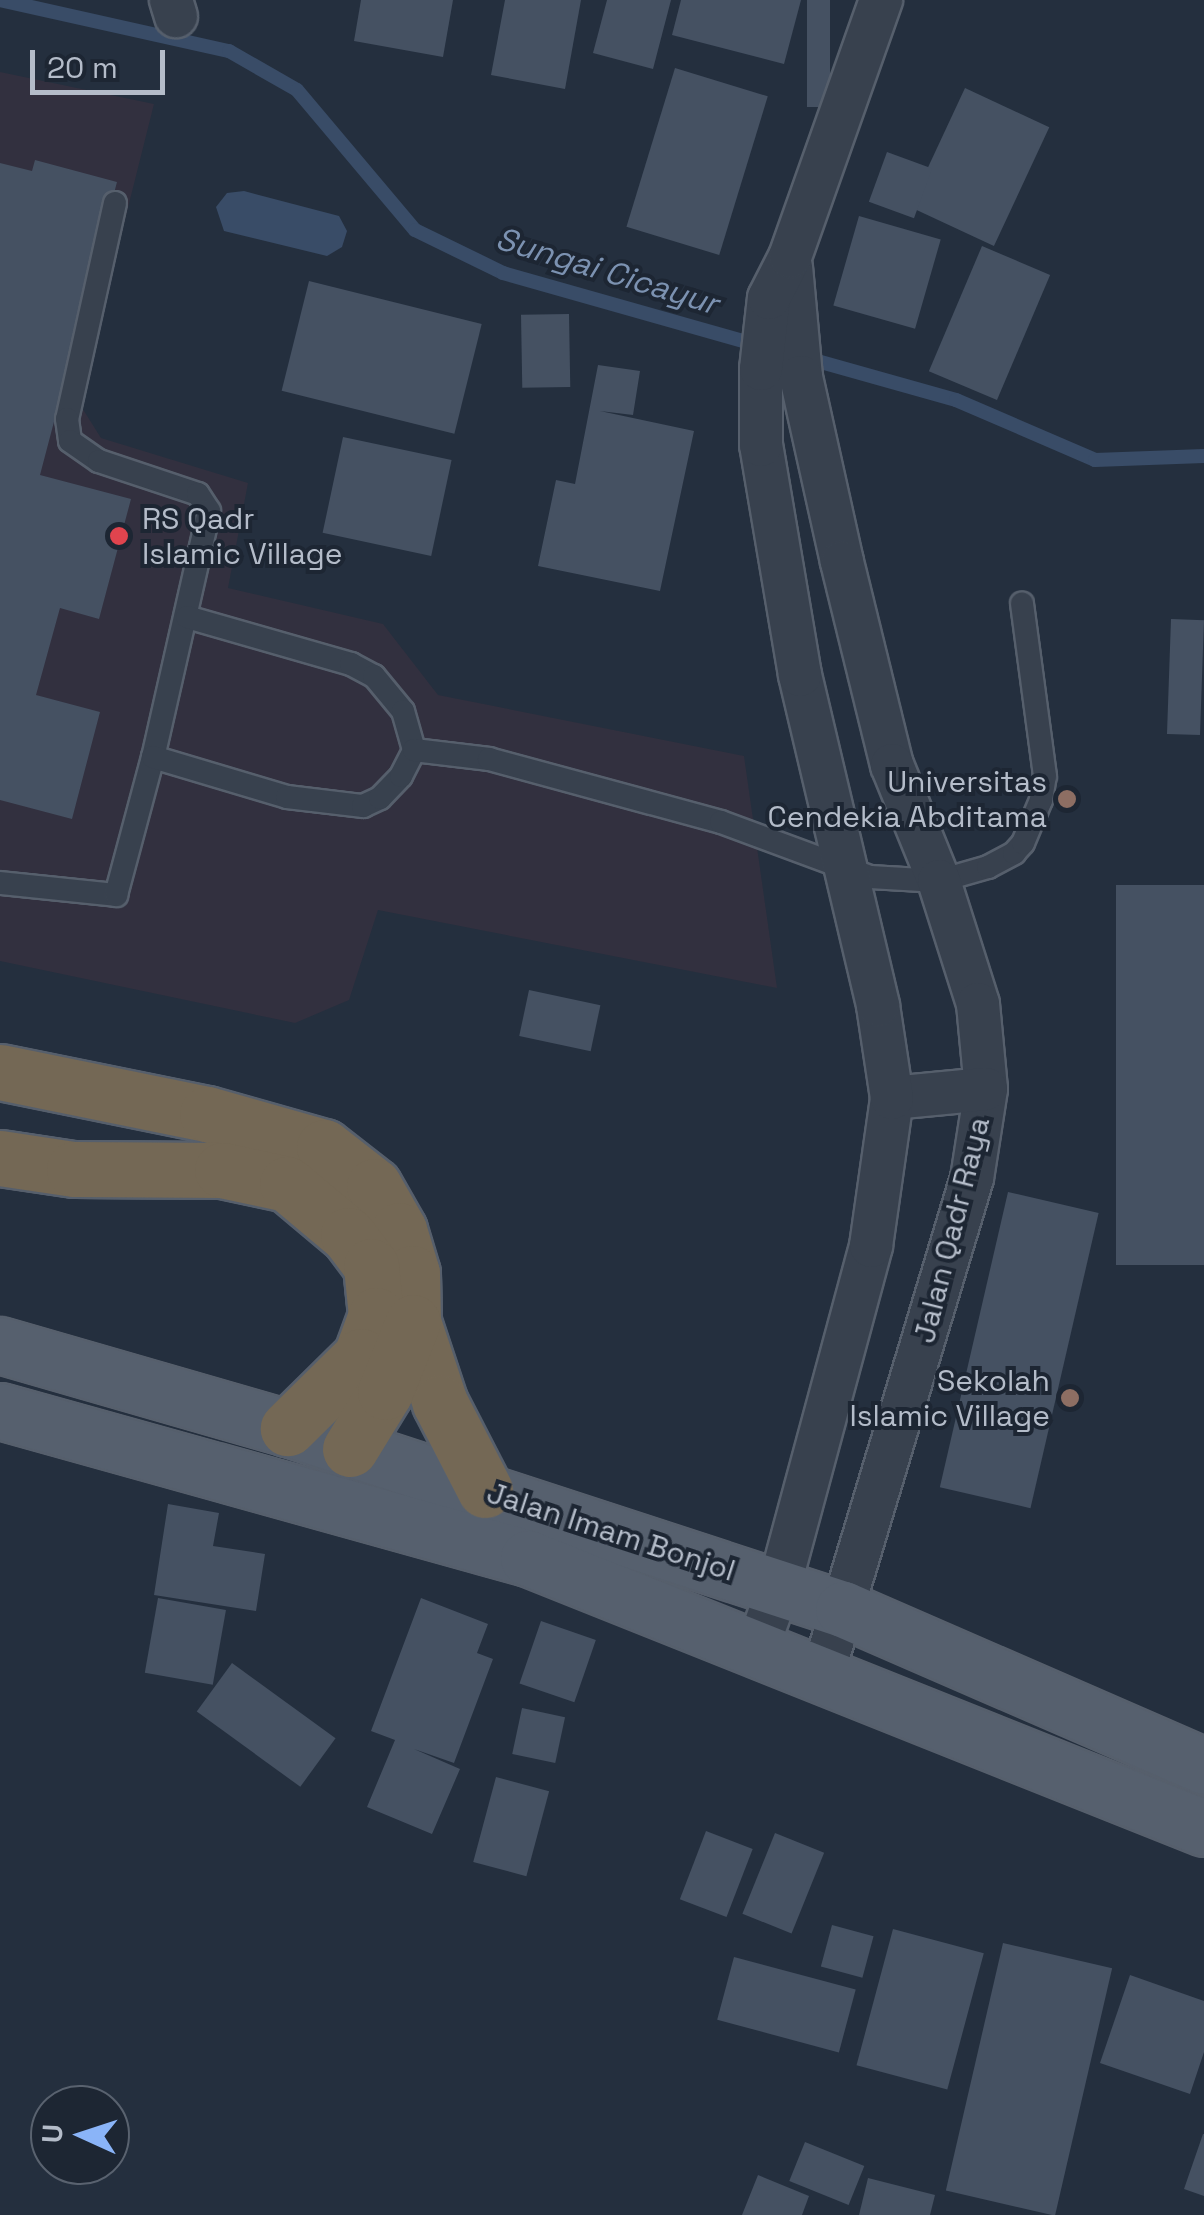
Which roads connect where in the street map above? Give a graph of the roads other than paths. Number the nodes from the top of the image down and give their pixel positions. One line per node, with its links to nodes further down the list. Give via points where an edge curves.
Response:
1 (881, 0): 3 (street, Jalan Qadr Raya, via 790,257)
2 (115, 203): 5 (lane, via 66,418 70,441 99,461 205,500 209,511)
3 (781, 373): 8 (street, Jalan Qadr Raya, via 761,445 800,675); 9 (street, Jalan Qadr Raya, via 892,765)
4 (1022, 604): 9 (lane, via 1045,776 1041,800 1014,853)
5 (187, 617): 6 (lane, via 374,676 403,711); 7 (lane)
6 (414, 750): 7 (lane, via 402,776 363,806 288,797); 8 (lane, via 507,764 720,822)
7 (154, 757): 10 (lane, via 116,896)
8 (848, 868): 9 (lane, via 899,882); 13 (street, Jalan Qadr Raya)
9 (939, 881): 12 (street, Jalan Qadr Raya, via 978,1004)
10 (0, 883)
11 (0, 1072): 15 (highway, via 207,1114 324,1147 374,1186 399,1230 412,1273)
12 (986, 1088): 13 (street); 22 (street, Jalan Qadr Raya, via 972,1178)
13 (892, 1098): 21 (street, Jalan Qadr Raya, via 871,1246)
14 (0, 1158): 18 (highway, via 74,1169 238,1173 287,1184 348,1235 371,1266 376,1316 361,1356)
15 (413, 1322): 19 (highway, via 385,1392); 20 (highway, via 440,1403)
16 (0, 1345): 18 (main road, Jalan Imam Bonjol)
17 (0, 1411): 23 (main road, Jalan Imam Bonjol, via 528,1558)
18 (288, 1428): 19 (main road, Jalan Imam Bonjol)
19 (350, 1449): 20 (main road, Jalan Imam Bonjol)
20 (485, 1490): 21 (main road, Jalan Imam Bonjol)
21 (779, 1587): 22 (main road, Jalan Imam Bonjol); 23 (street, Jalan Qadr Raya)
22 (843, 1608): 24 (street, Jalan Qadr Raya); 25 (main road, Jalan Imam Bonjol)
23 (756, 1651): 24 (main road, Jalan Imam Bonjol)
24 (822, 1676): 26 (main road, Jalan Imam Bonjol)
25 (1204, 1766)
26 (1204, 1828)

